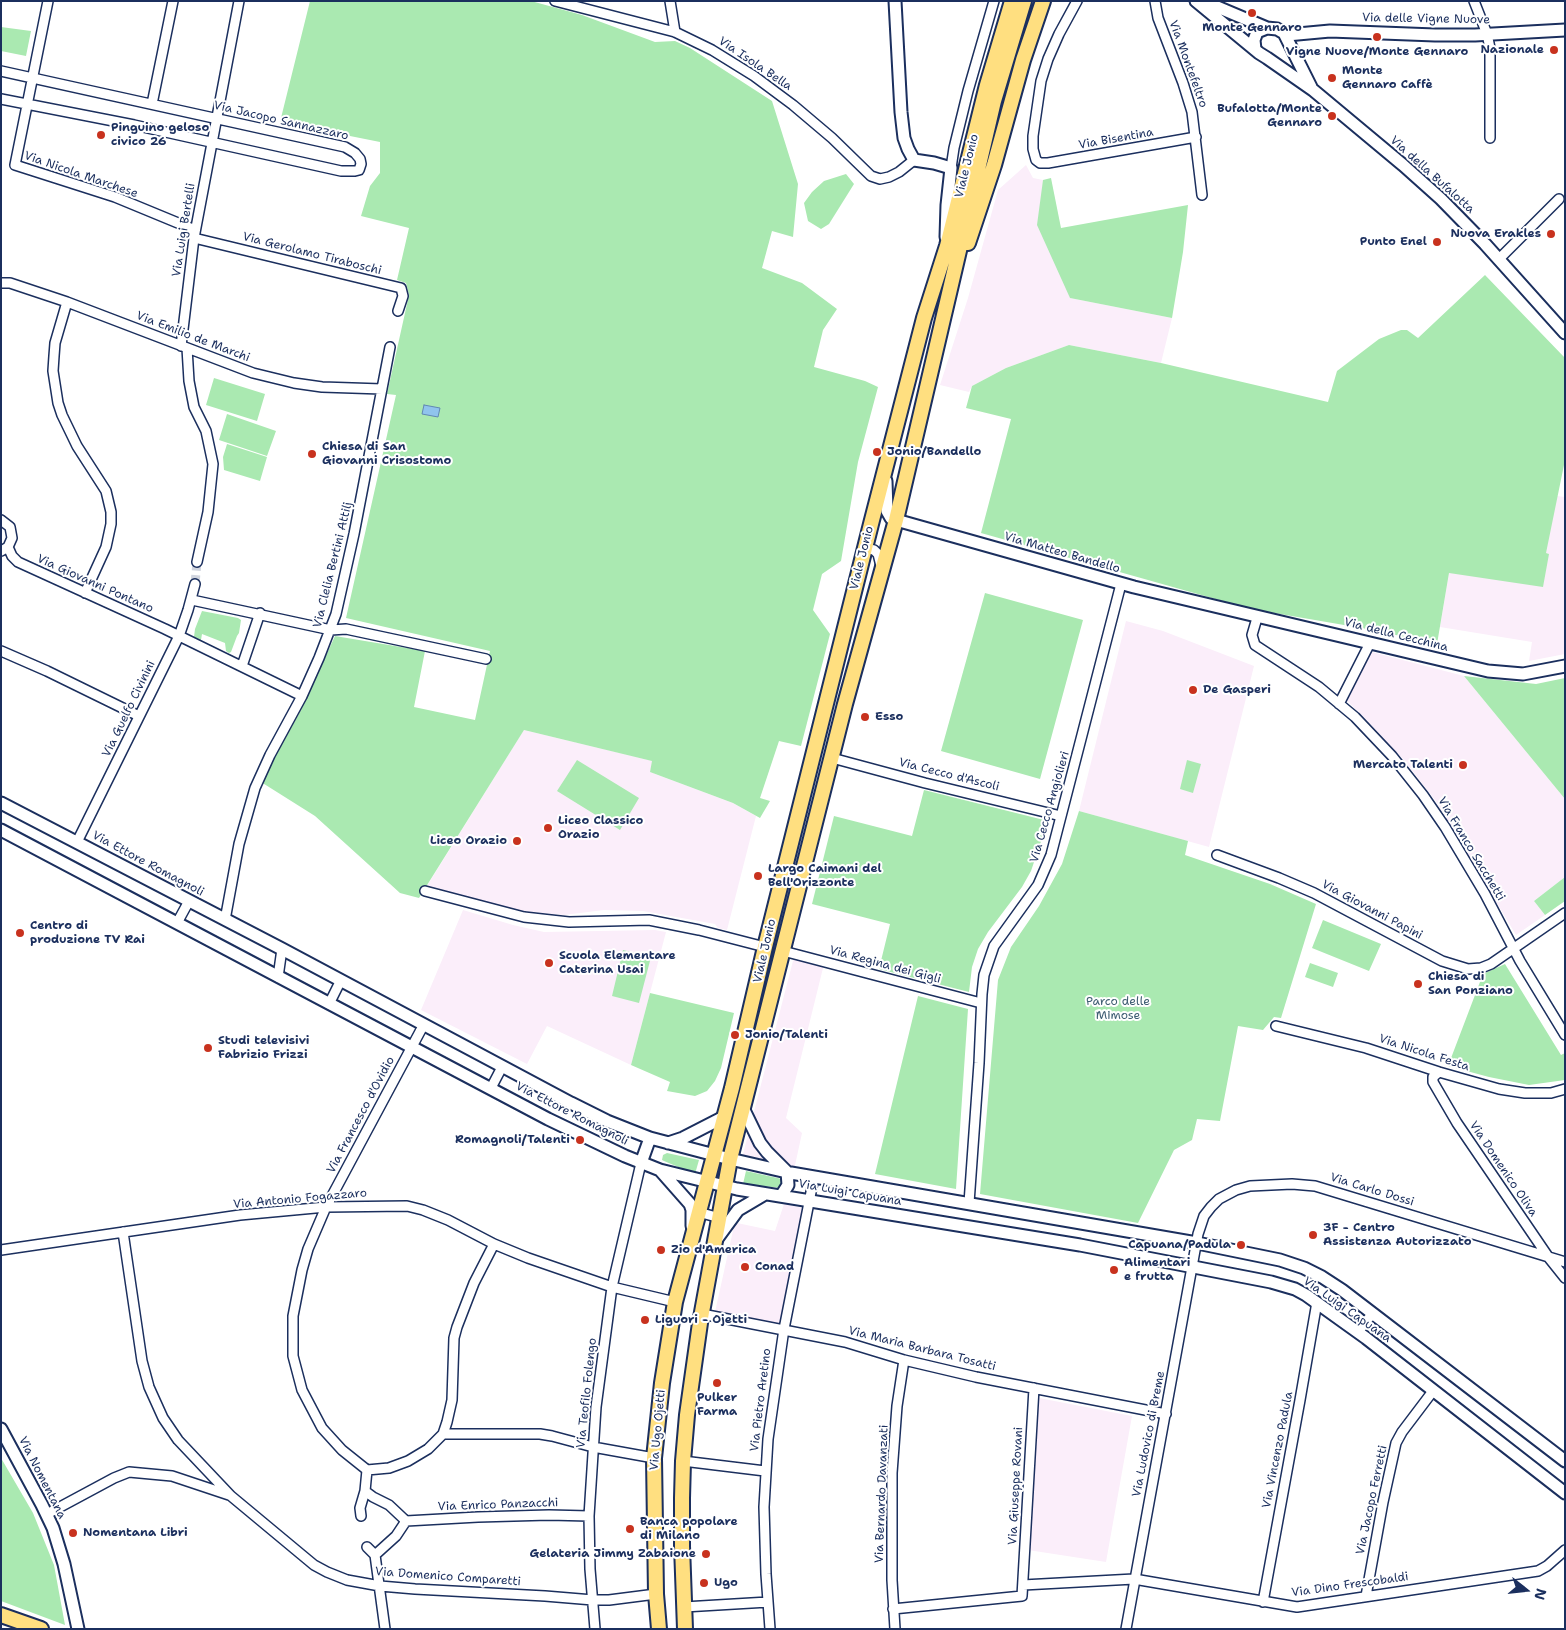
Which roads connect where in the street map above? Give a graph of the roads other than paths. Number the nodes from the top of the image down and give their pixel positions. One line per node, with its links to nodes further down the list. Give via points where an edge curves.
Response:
1 (48, 1): 24 (street)
2 (173, 1): 28 (street)
3 (239, 1): 29 (street, Via Luigi Bertelli)
4 (555, 1): 18 (street, Via Isola Bella)
5 (670, 1): 18 (street)
6 (895, 1): 33 (street, via 902,125)
7 (994, 1): 34 (street, via 968,91)
8 (1012, 1): 38 (main road, Viale Jonio, via 990,72)
9 (1024, 1): 41 (main road, Viale Jonio, via 998,87)
10 (1043, 1): 41 (main road, via 988,186)
11 (1077, 1): 30 (street, Via Bisentina, via 1052,49 1039,88 1033,145 1035,158 1040,163 1048,163)
12 (1155, 1): 30 (street, Via Montefeltro, via 1158,18 1191,106)
13 (1196, 1): 21 (street)
14 (1203, 1): 16 (street)
15 (1474, 1): 19 (street)
16 (1267, 28): 20 (street, via 1277,29); 21 (street, via 1257,32)
17 (1565, 30): 19 (street, Via delle Vigne Nuove)
18 (675, 32): 33 (street, Via Isola Bella, via 718,53 784,98 871,176 889,176)
19 (1487, 34): 20 (street, Via delle Vigne Nuove, via 1330,31); 31 (street)
20 (1288, 38): 22 (street, via 1286,52 1276,58); 25 (street)
21 (1255, 49): 22 (street)
22 (1267, 58): 25 (street, Via della Bufalotta)
23 (1, 71): 24 (street, Via Jacopo Sannazzaro)
24 (31, 78): 27 (street); 28 (street, Via Jacopo Sannazzaro)
25 (1313, 90): 39 (street, Via della Bufalotta, via 1403,165)
26 (1, 99): 27 (street, Via Jacopo Sannazzaro)
27 (26, 104): 32 (street, Via Jacopo Sannazzaro); 37 (street, Via Nicola Marchese, via 15,165 115,197)
28 (152, 104): 29 (street, Via Jacopo Sannazzaro)
29 (216, 118): 32 (street, Via Luigi Bertelli); 32 (street, Via Jacopo Sannazzaro, via 345,147 356,153 361,164 358,170 341,171)
30 (1196, 137): 35 (street, Via Montefeltro)
31 (1490, 138)
32 (211, 142): 37 (street, Via Luigi Bertelli)
33 (914, 160): 34 (street)
34 (951, 168): 38 (street, via 946,216)
35 (1202, 195)
36 (1559, 199): 39 (street)
37 (195, 234): 43 (street, Via Gerolamo Tiraboschi, via 401,288 403,296); 45 (street, Via Luigi Bertelli, via 185,301)
38 (947, 246): 48 (main road, Viale Jonio, via 924,318)
39 (1499, 259): 44 (street, Via della Bufalotta)
40 (1, 283): 42 (street, Via Emilio de Marchi)
41 (948, 295): 50 (main road, Viale Jonio)
42 (67, 302): 45 (street, Via Emilio de Marchi); 57 (street, via 54,356 58,403 77,446 106,491 111,512 106,547)
43 (398, 311)
44 (1565, 333)
45 (184, 347): 47 (street, Via Emilio de Marchi, via 253,373 294,383 330,388); 53 (street, via 194,407 206,431 213,464 208,512)
46 (390, 347): 47 (street, Via Clelia Bertini Attilj)
47 (382, 389): 62 (street, Via Clelia Bertini Attilj, via 354,534)
48 (886, 462): 50 (street, via 886,508); 51 (main road, Viale Jonio)
49 (1, 520): 52 (street, via 12,532 11,543)
50 (896, 520): 54 (main road, Viale Jonio); 56 (street, Via Matteo Bandello)
51 (865, 548): 54 (street, via 878,554); 83 (main road, Viale Jonio)
52 (5, 549): 57 (street, Via Giovanni Pontano, via 18,562)
53 (197, 562)
54 (881, 576): 72 (main road, Viale Jonio)
55 (195, 584): 58 (street, Via Guelfo Civinini)
56 (1121, 584): 59 (street, Via Matteo Bandello); 74 (street, Via Cecco Angiolieri)
57 (85, 593): 63 (street, Via Giovanni Pontano)
58 (192, 600): 60 (street); 63 (street, Via Guelfo Civinini)
59 (1222, 609): 61 (street, Via della Cecchina)
60 (260, 613): 62 (street); 67 (street)
61 (1258, 618): 64 (street, Via della Cecchina); 70 (street, Via Franco Sacchetti, via 1252,638 1254,645)
62 (331, 630): 66 (street, via 346,629); 69 (street, Via Clelia Bertini Attilj)
63 (179, 636): 67 (street, Via Giovanni Pontano); 71 (street, Via Guelfo Civinini)
64 (1370, 643): 68 (street, Via della Cecchina, via 1494,672 1522,674); 70 (street)
65 (1, 651): 71 (street)
66 (486, 659)
67 (242, 666): 69 (street, Via Giovanni Pontano)
68 (1565, 666)
69 (302, 696): 81 (street, Via Clelia Bertini Attilj, via 255,788 237,850)
70 (1339, 704): 85 (street, Via Franco Sacchetti, via 1392,756 1429,803)
71 (139, 716): 76 (street, Via Guelfo Civinini)
72 (832, 758): 74 (street, Via Cecco d'Ascoli); 86 (main road, Viale Jonio)
73 (1, 804): 76 (street, Via Ettore Romagnoli)
74 (1061, 816): 89 (street, Via Cecco Angiolieri, via 1044,874 991,953 984,975)
75 (1, 830): 82 (street, Via Ettore Romagnoli)
76 (77, 842): 79 (street, Via Ettore Romagnoli)
77 (1217, 855): 85 (street, Via Giovanni Papini, via 1314,893 1452,965 1480,968)
78 (425, 891): 83 (street, via 524,917 568,922 649,920)
79 (189, 901): 81 (street, Via Ettore Romagnoli); 82 (street)
80 (1565, 913): 85 (street, Via Giovanni Papini)
81 (225, 920): 84 (street, Via Ettore Romagnoli)
82 (177, 923): 87 (street, Via Ettore Romagnoli)
83 (766, 947): 100 (main road, Viale Jonio)
84 (282, 949): 87 (street); 88 (street, Via Ettore Romagnoli)
85 (1514, 950): 93 (street, Via Franco Sacchetti)
86 (783, 951): 89 (street, Via Regina dei Gigli); 99 (main road, Viale Jonio)
87 (278, 977): 90 (street, Via Ettore Romagnoli)
88 (341, 980): 90 (street); 91 (street, Via Ettore Romagnoli)
89 (981, 1003): 114 (street, Via Cecco Angiolieri)
90 (329, 1004): 94 (street, Via Ettore Romagnoli)
91 (423, 1026): 94 (street, Via Francesco d'Ovidio); 95 (street, Via Ettore Romagnoli)
92 (1276, 1026): 96 (street, Via Nicola Festa, via 1366,1048)
93 (1565, 1035)
94 (411, 1047): 97 (street, Via Ettore Romagnoli); 115 (street, Via Francesco d'Ovidio)
95 (502, 1068): 97 (street); 101 (street, Via Ettore Romagnoli, via 607,1121)
96 (1439, 1072): 98 (street, Via Nicola Festa, via 1525,1093 1551,1093); 124 (street, Via Domenico Oliva, via 1433,1078 1434,1084 1457,1123)
97 (491, 1088): 105 (street, Via Ettore Romagnoli)
98 (1565, 1089)
99 (743, 1108): 104 (main road, Viale Jonio); 107 (street, via 760,1143)
100 (724, 1117): 102 (street); 103 (main road, Viale Jonio)
101 (650, 1138): 102 (street, Via Ettore Romagnoli); 105 (street)
102 (668, 1143): 103 (street, Via Ettore Romagnoli)
103 (714, 1155): 104 (street, Via Ettore Romagnoli); 109 (main road, Viale Jonio)
104 (730, 1159): 107 (street, Via Ettore Romagnoli); 110 (main road, Viale Jonio)
105 (641, 1163): 106 (street, Via Ettore Romagnoli); 128 (street, Via Teofilo Folengo)
106 (660, 1170): 109 (street, Via Ettore Romagnoli); 119 (street, via 690,1204)
107 (788, 1172): 108 (street, Via Luigi Capuana); 112 (street, Via Luigi Capuana, via 788,1185)
108 (814, 1177): 113 (street, Via Pietro Aretino); 114 (street, Via Luigi Capuana)
109 (706, 1182): 110 (street, Via Ettore Romagnoli); 116 (main road, Via Ugo Ojetti)
110 (726, 1187): 111 (street, Via Ettore Romagnoli); 117 (main road, Viale Jonio)
111 (765, 1194): 112 (street, Via Ettore Romagnoli); 120 (street, via 738,1210)
112 (781, 1196): 113 (street, Via Luigi Capuana)
113 (809, 1200): 126 (street, Via Luigi Capuana); 133 (street, Via Pietro Aretino)
114 (969, 1203): 121 (street, Via Luigi Capuana)
115 (326, 1207): 118 (street, Via Antonio Fogazzaro, via 240,1215); 122 (street, Via Antonio Fogazzaro, via 407,1206 448,1220); 145 (street, Via Francesco d'Ovidio, via 302,1270 293,1316 294,1362 302,1390 322,1428)
116 (698, 1212): 117 (street); 119 (main road, Via Ugo Ojetti)
117 (720, 1218): 120 (main road, Viale Jonio)
118 (123, 1232): 123 (street, Via Antonio Fogazzaro); 149 (street, Via Domenico Comparetti, via 142,1362 156,1405 170,1431)
119 (692, 1234): 129 (main road, Via Ugo Ojetti)
120 (716, 1240): 131 (main road)
121 (1197, 1243): 124 (street, Via Carlo Dossi, via 1204,1216 1224,1196 1250,1186 1292,1184 1336,1192); 126 (street, Via Ludovico di Breme); 132 (street, Via Luigi Capuana, via 1304,1268 1322,1277)
122 (494, 1244): 128 (street, Via Antonio Fogazzaro); 140 (street, via 456,1327 452,1400)
123 (1, 1250)
124 (1549, 1258): 125 (street, Via Carlo Dossi); 127 (street, Via Domenico Oliva)
125 (1565, 1262)
126 (1193, 1267): 130 (street, Via Luigi Capuana, via 1287,1286); 138 (street, Via Ludovico di Breme)
127 (1565, 1278)
128 (612, 1287): 129 (street, Via Antonio Fogazzaro); 141 (street, Via Teofilo Folengo)
129 (675, 1302): 142 (main road, Via Ugo Ojetti)
130 (1316, 1302): 134 (street, Via Luigi Capuana); 164 (street, Via Vincenzo Padula)
131 (702, 1314): 133 (street, Via Maria Barbara Tosatti); 143 (main road)
132 (1372, 1314): 134 (street); 144 (street, Via Luigi Capuana)
133 (784, 1329): 135 (street, Via Maria Barbara Tosatti, via 845,1342); 146 (street, Via Pietro Aretino, via 772,1399)
134 (1358, 1332): 137 (street, Via Luigi Capuana)
135 (904, 1360): 136 (street, Via Maria Barbara Tosatti); 166 (street, Via Bernardo Davanzati, via 892,1473)
136 (1034, 1388): 138 (street, Via Maria Barbara Tosatti); 158 (street, Via Giuseppe Rovani)
137 (1433, 1391): 148 (street, Via Luigi Capuana); 161 (street, Via Jacopo Ferretti, via 1402,1432 1393,1452)
138 (1166, 1414): 157 (street, Via Ludovico di Breme)
139 (1, 1429): 150 (street, Via Nomentana)
140 (443, 1434): 141 (street, via 540,1434); 145 (street, via 428,1449 408,1461 390,1468)
141 (593, 1447): 142 (street); 152 (street, Via Teofilo Folengo)
142 (654, 1458): 160 (main road, Via Ugo Ojetti)
143 (683, 1461): 146 (street); 165 (main road)
144 (1565, 1461)
145 (367, 1470): 147 (street)
146 (765, 1471): 163 (street, Via Pietro Aretino)
147 (365, 1491): 151 (street); 153 (street, via 388,1504)
148 (1565, 1493)
149 (231, 1496): 150 (street, via 172,1476 129,1472); 159 (street, Via Domenico Comparetti, via 314,1565 347,1580)
150 (47, 1514): 169 (street, Via Nomentana, via 64,1564)
151 (360, 1516)
152 (590, 1516): 153 (street, Via Enrico Panzacchi); 162 (street, Via Teofilo Folengo)
153 (406, 1521): 156 (street, via 396,1536)
154 (367, 1547): 156 (street)
155 (1565, 1550): 161 (street, Via Dino Frescobaldi, via 1538,1571)
156 (375, 1555): 159 (street)
157 (1134, 1579): 158 (street, Via Dino Frescobaldi); 164 (street, Via Dino Frescobaldi); 176 (street, Via Ludovico di Breme)
158 (1023, 1585): 166 (street, Via Giuseppe Rovani, via 1022,1596)
159 (380, 1586): 162 (street, Via Domenico Comparetti); 170 (street)
160 (656, 1594): 162 (street, Via Domenico Comparetti); 172 (main road, Via Ugo Ojetti)
161 (1366, 1596): 164 (street, Via Dino Frescobaldi, via 1297,1607)
162 (593, 1600): 171 (street, Via Teofilo Folengo)
163 (768, 1602): 165 (street); 174 (street, Via Pietro Aretino)
164 (1263, 1602)
165 (684, 1607): 173 (main road)
166 (893, 1609): 175 (street, Via Bernardo Davanzati)
167 (1, 1616): 168 (main road)
168 (41, 1629)
169 (78, 1629)
170 (385, 1629)
171 (595, 1629)
172 (659, 1629)
173 (685, 1629)
174 (770, 1629)
175 (895, 1629)
176 (1126, 1629)

